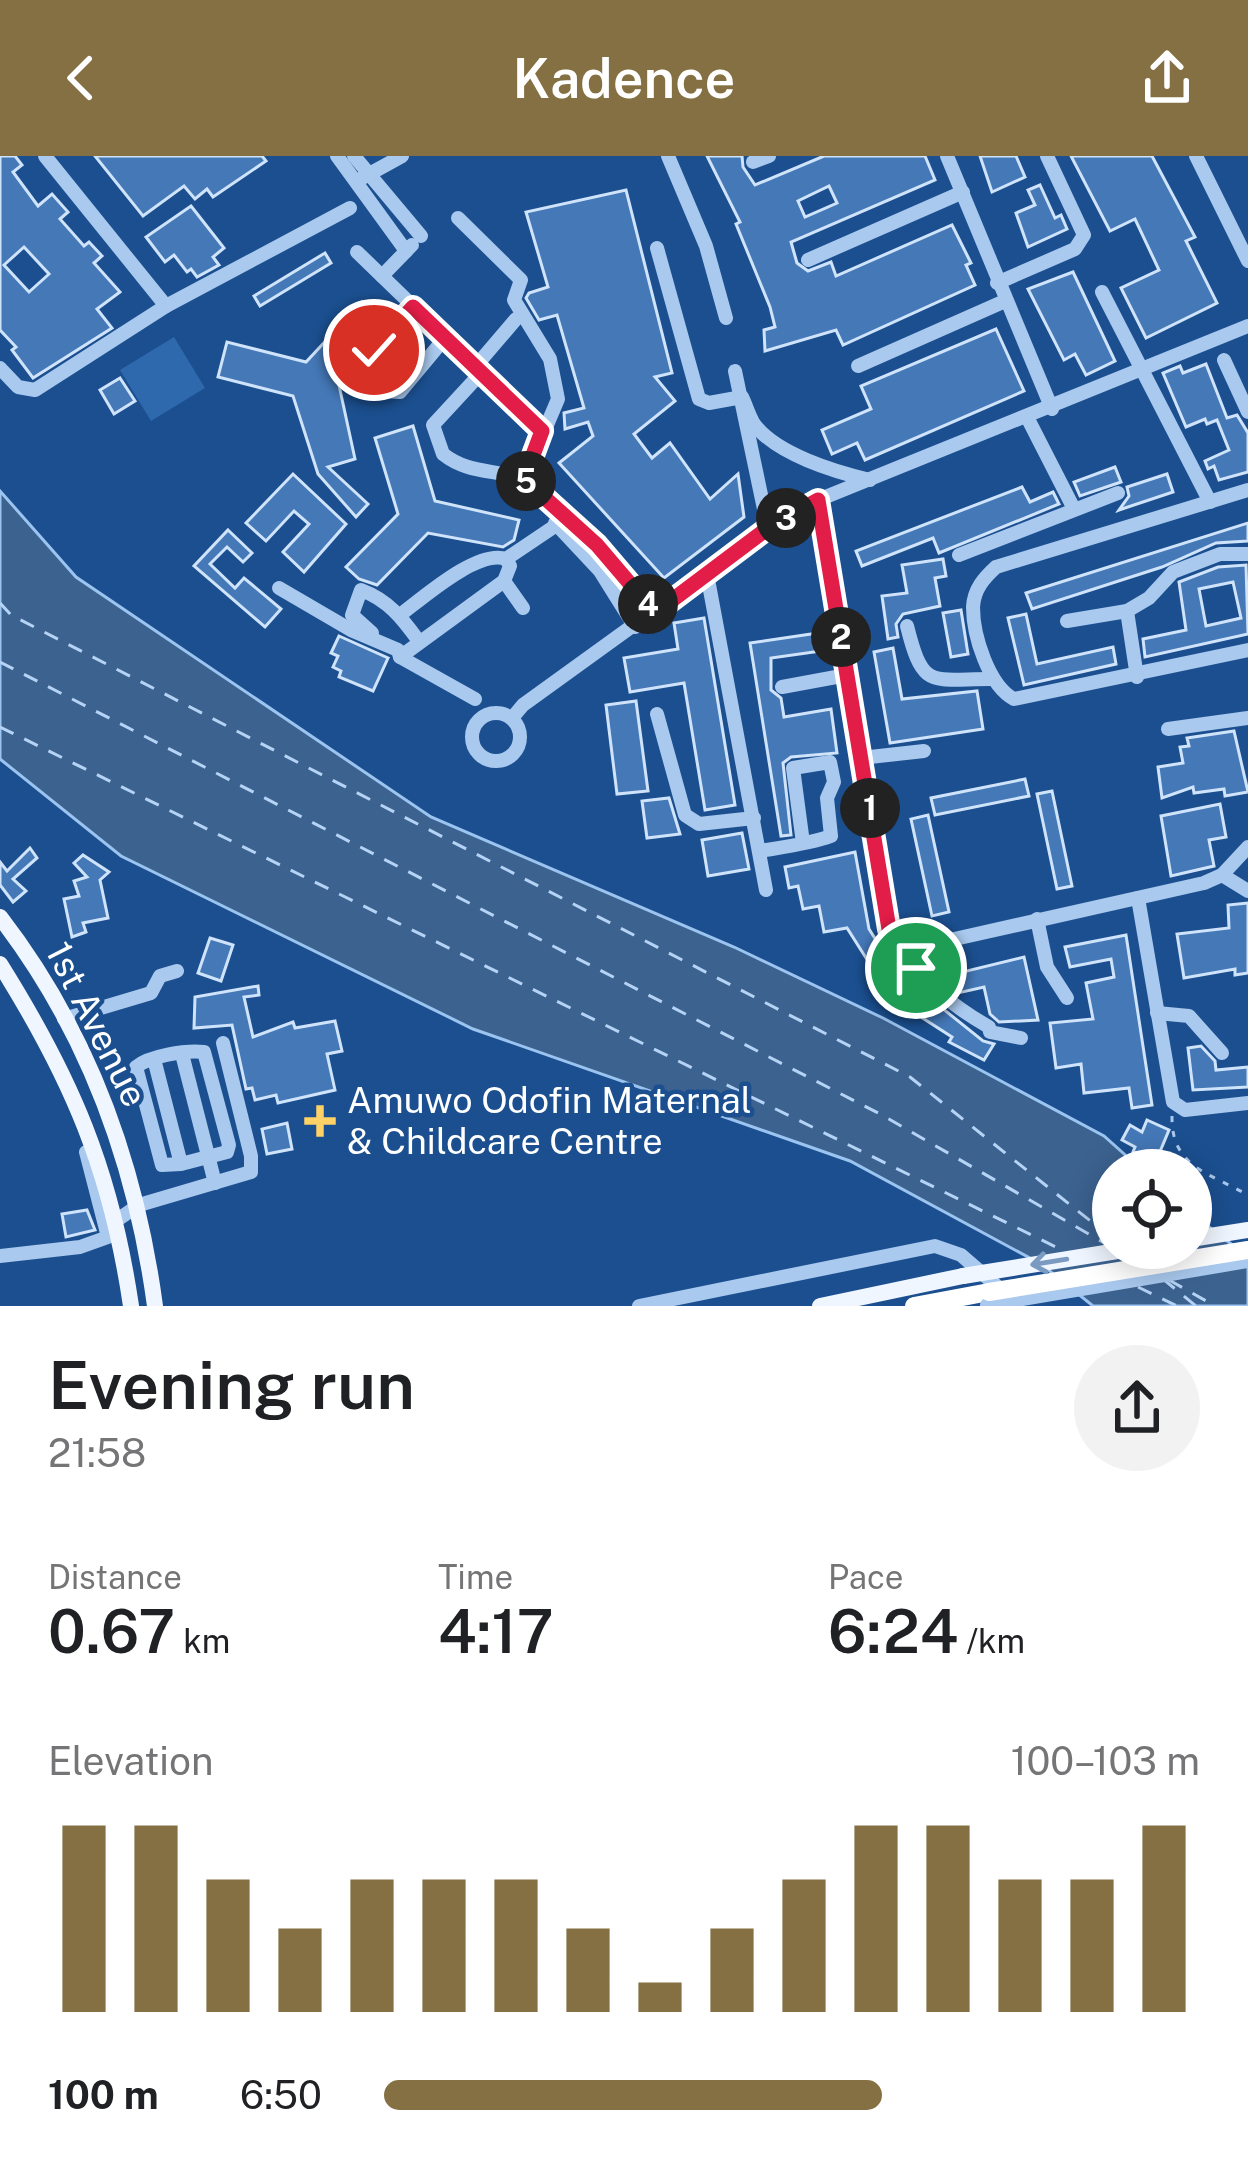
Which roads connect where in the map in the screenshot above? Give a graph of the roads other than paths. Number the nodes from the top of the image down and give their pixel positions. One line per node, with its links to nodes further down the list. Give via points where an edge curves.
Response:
1 (45, 156): 24 (street)
2 (338, 156): 11 (street)
3 (354, 156): 11 (street)
4 (402, 156): 11 (street)
5 (668, 156): 26 (street, via 706,245)
6 (769, 156): 10 (street)
7 (947, 156): 12 (street)
8 (1047, 156): 21 (street, via 1084,235 1075,249)
9 (1196, 156): 19 (street)
10 (753, 162)
11 (363, 178): 16 (street); 16 (street, via 425,236)
12 (963, 191): 18 (street); 21 (street)
13 (350, 208): 24 (street)
14 (458, 218): 40 (street, via 521,280 514,300 550,359 558,399)
15 (657, 248): 36 (street, via 699,399)
16 (406, 251): 20 (street)
17 (357, 252): 20 (street)
18 (808, 260)
19 (1248, 261)
20 (382, 276): 25 (street)
21 (997, 283): 23 (street)
22 (1102, 292): 34 (street)
23 (1005, 301): 31 (street); 38 (street)
24 (166, 306): 32 (street, via 35,390 18,387)
25 (413, 307): 29 (street); 29 (street, via 374,350 383,391 400,392)
26 (725, 318)
27 (516, 320): 33 (street)
28 (1248, 326): 34 (street)
29 (445, 338): 33 (street)
30 (1224, 360): 37 (street)
31 (858, 366)
32 (0, 368)
33 (478, 370): 40 (street); 41 (street, via 440,413 434,434 451,461)
34 (1142, 370): 38 (street); 46 (street)
35 (735, 371): 36 (street)
36 (742, 397): 42 (street, via 772,439); 50 (street)
37 (1246, 403)
38 (1052, 409): 39 (street)
39 (1027, 417): 42 (street); 47 (street)
40 (542, 431): 41 (street)
41 (524, 479): 48 (street)
42 (872, 480): 45 (street)
43 (1248, 490): 46 (street)
44 (1118, 493): 47 (street)
45 (818, 500): 50 (street); 67 (street)
46 (1210, 502): 69 (street, via 996,566 979,584 973,608)
47 (1073, 507): 52 (street)
48 (565, 513): 49 (street); 59 (street)
49 (555, 526): 53 (street); 63 (street, via 600,571)
50 (768, 528): 54 (street)
51 (1248, 554): 58 (street, via 1220,554 1173,572)
52 (959, 555)
53 (506, 559): 55 (street); 60 (street, via 488,557)
54 (707, 574): 59 (street); 78 (street)
55 (504, 580): 57 (street); 64 (street)
56 (279, 588): 66 (street)
57 (523, 608)
58 (1127, 611): 61 (street); 68 (street)
59 (655, 613): 63 (street)
60 (400, 615): 64 (street); 66 (street, via 362,590 352,607 363,628)
61 (1066, 621)
62 (907, 626): 69 (street, via 924,674)
63 (635, 627): 73 (street)
64 (418, 640): 66 (street)
65 (1248, 650): 68 (street)
66 (402, 654): 71 (street)
67 (847, 675): 70 (street); 77 (street)
68 (1137, 676): 69 (street, via 1015,699)
69 (991, 679)
70 (782, 686)
71 (476, 699)
72 (657, 714): 78 (street, via 685,815 699,824)
73 (512, 718)
74 (1248, 718): 75 (street)
75 (1168, 729)
76 (925, 751): 77 (street)
77 (861, 758): 88 (street, via 889,929 895,944)
78 (754, 818): 81 (street)
79 (803, 843): 79 (street, via 793,768 830,762 833,832); 81 (street)
80 (1248, 847): 82 (street)
81 (760, 851): 83 (street)
82 (1222, 875): 84 (street); 85 (street)
83 (766, 890)
84 (1248, 891)
85 (1138, 898): 86 (street); 93 (street)
86 (1037, 919): 88 (street); 92 (street, via 1047,967)
87 (7, 931): 89 (street); 94 (main road, 1st Avenue)
88 (910, 949): 95 (street, via 916,968 965,1013 990,1032)
89 (0, 951)
90 (0, 964): 99 (main road, 1st Avenue)
91 (177, 971): 94 (street, via 160,976 151,993)
92 (1067, 998)
93 (1157, 1013): 97 (street, via 1189,1016); 100 (street, via 1173,1102 1185,1110)
94 (64, 1019): 103 (main road, 1st Avenue, via 95,1077)
95 (1021, 1038)
96 (223, 1043): 102 (street, via 251,1172)
97 (1222, 1053)
98 (182, 1054): 101 (street); 101 (street, via 204,1052 229,1145); 101 (street, via 136,1067 163,1165)
99 (57, 1058): 104 (main road, 1st Avenue); 109 (street, via 49,1062 82,1136 108,1237)
100 (1248, 1103)
101 (209, 1158): 102 (street)
102 (215, 1184): 103 (street)
103 (139, 1205): 104 (street); 113 (main road, 1st Avenue)
104 (117, 1220): 112 (main road, 1st Avenue)
105 (1248, 1230): 106 (main road)
106 (1212, 1236)
107 (1248, 1250): 111 (highway, bridge)
108 (1092, 1255): 115 (main road, one-way to 115, bridge)
109 (0, 1256)
110 (1248, 1261): 111 (street, bridge)
111 (985, 1301): 116 (highway)
112 (131, 1306)
113 (154, 1306)
114 (639, 1306): 117 (street, via 934,1246 971,1262)
115 (820, 1306)
116 (914, 1306)
117 (1018, 1306)

